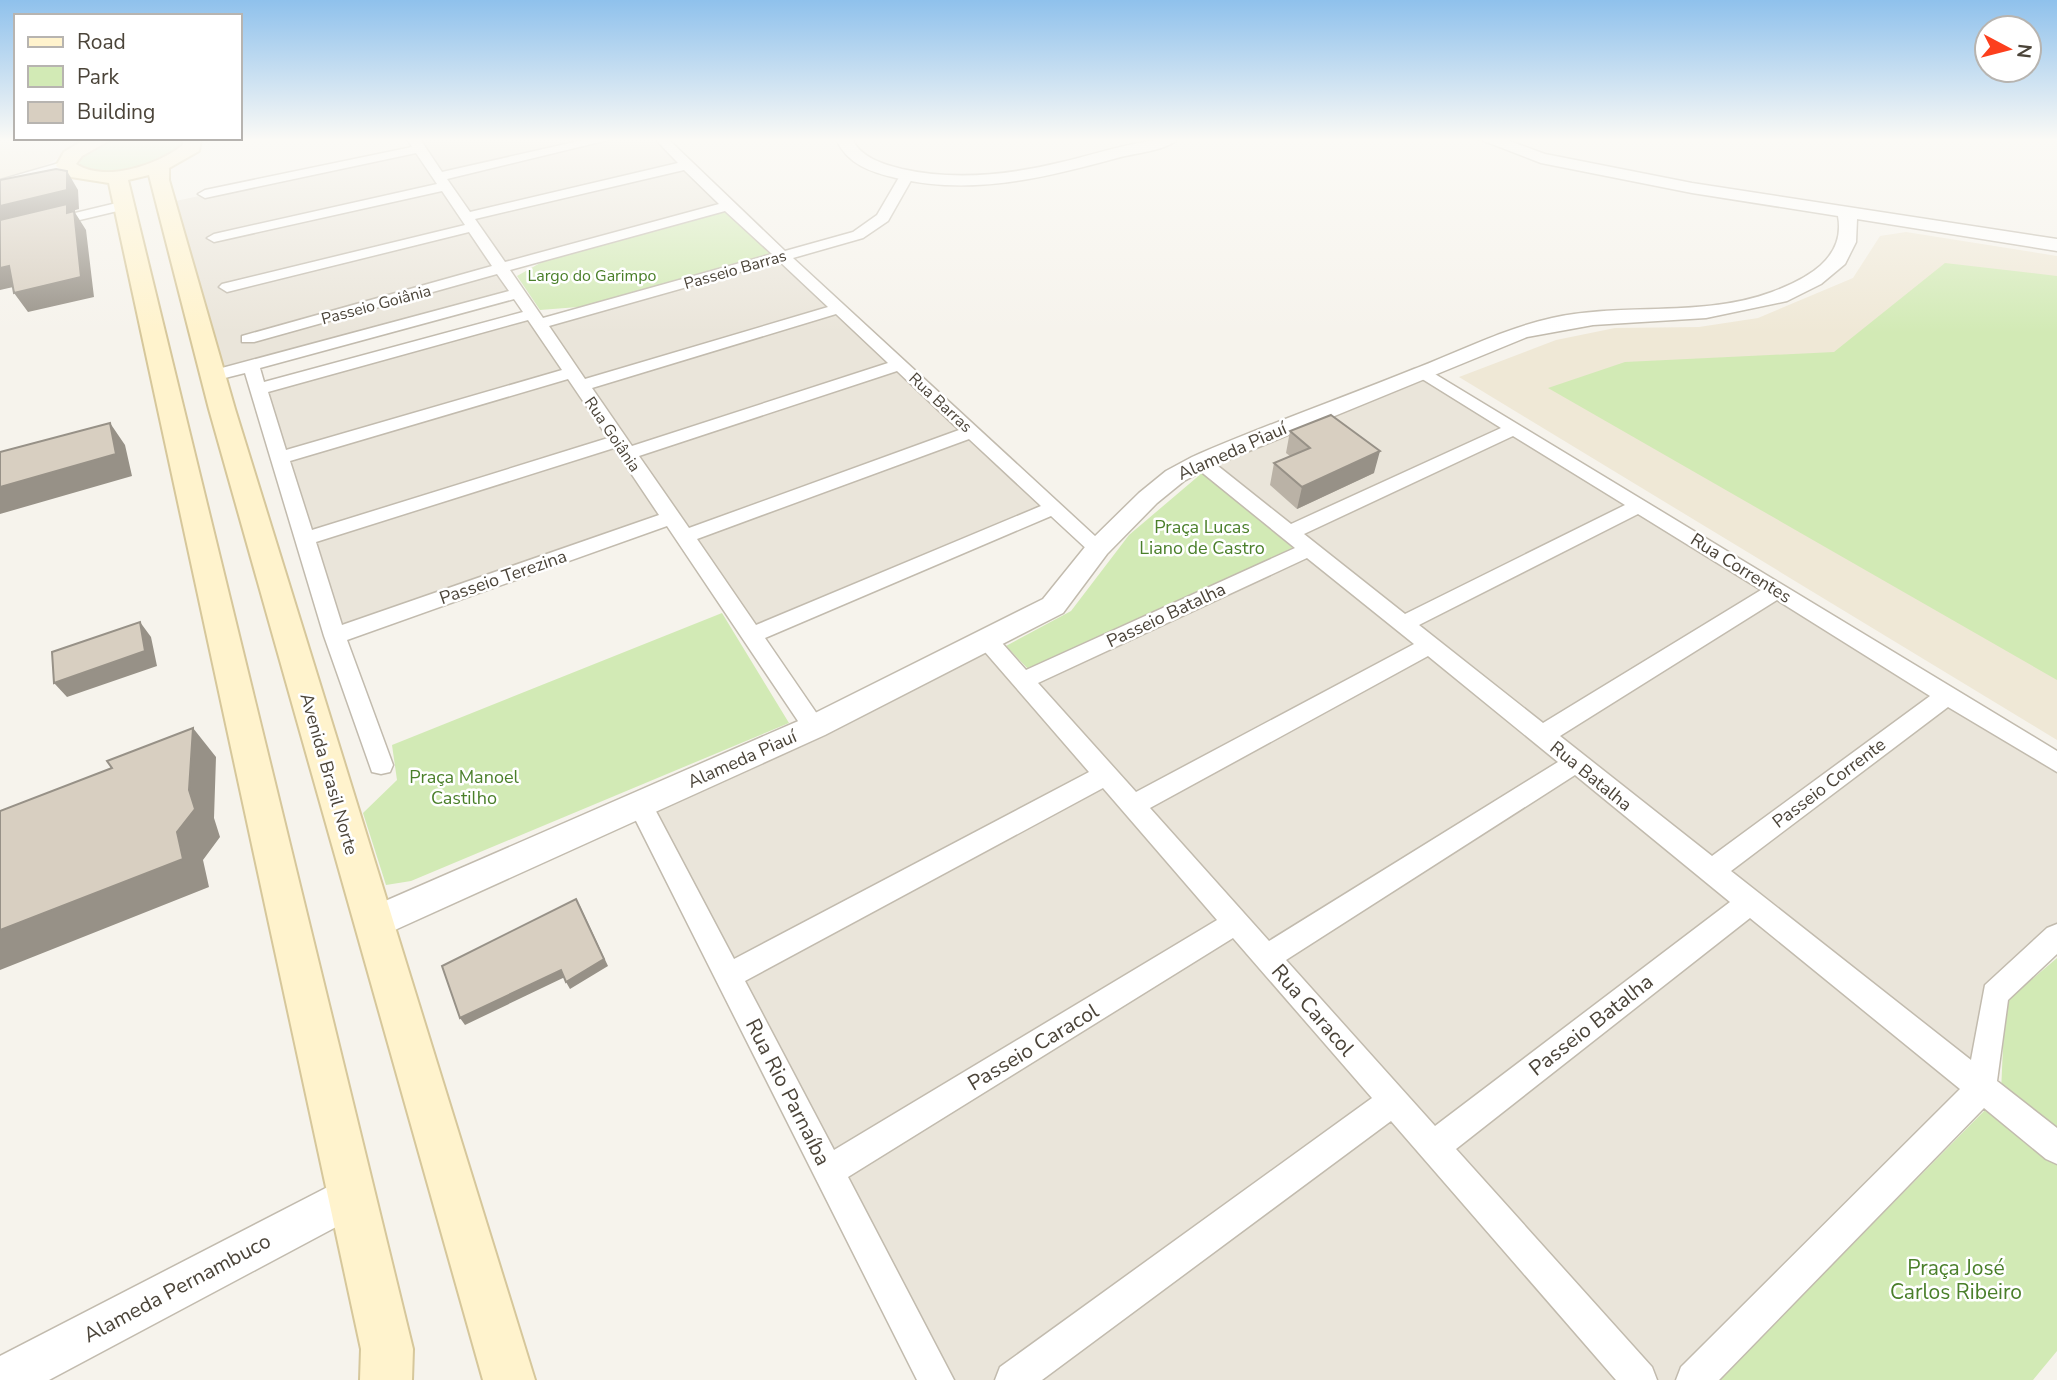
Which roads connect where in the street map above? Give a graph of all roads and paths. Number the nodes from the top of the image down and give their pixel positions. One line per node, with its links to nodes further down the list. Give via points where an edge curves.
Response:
1 (84, 203): 13 (street)
2 (124, 203): 70 (main road)
3 (165, 203): 26 (main road, Avenida Brasil Norte)
4 (352, 203): 14 (street)
5 (457, 203): 12 (street, Rua Goiânia)
6 (541, 203): 12 (street)
7 (725, 203): 10 (street, Rua Barras)
8 (891, 203): 16 (street, Passeio Barras, via 883,218 858,235)
9 (1795, 203): 11 (street)
10 (728, 206): 16 (street, Rua Barras); 17 (street, Passeio Goiânia)
11 (1846, 211): 15 (street); 25 (street, Alameda Piauí, via 1851,228 1844,254 1815,280 1763,302 1702,313 1578,321 1520,332)
12 (470, 222): 17 (street, Rua Goiânia); 18 (street)
13 (0, 234)
14 (214, 238)
15 (2057, 245)
16 (785, 256): 20 (street, Rua Barras); 21 (street, Passeio Barras)
17 (504, 269): 19 (street, Rua Goiânia); 22 (street, Passeio Goiânia)
18 (227, 287)
19 (520, 293): 21 (street, Rua Goiânia); 24 (street)
20 (841, 309): 23 (street, Rua Barras); 27 (street)
21 (535, 319): 27 (street, Rua Goiânia); 28 (street)
22 (248, 339)
23 (901, 365): 30 (street, Rua Barras); 31 (street)
24 (251, 366): 26 (street); 28 (street)
25 (1425, 373): 29 (street, Rua Correntes); 33 (street, Alameda Piauí)
26 (213, 376): 61 (main road, Avenida Brasil Norte)
27 (575, 379): 31 (street, Rua Goiânia); 32 (street)
28 (258, 389): 32 (street)
29 (1515, 428): 34 (street, Rua Correntes); 37 (street)
30 (973, 431): 35 (street, Rua Barras); 38 (street)
31 (622, 448): 36 (street, Rua Goiânia); 39 (street)
32 (280, 458): 39 (street)
33 (1201, 462): 37 (street, Rua Batalha); 40 (street, Alameda Piauí, via 1148,498)
34 (1640, 505): 42 (street, Rua Correntes); 43 (street)
35 (1055, 507): 40 (street, Rua Barras); 44 (street)
36 (670, 518): 38 (street, Rua Goiânia); 45 (street, Passeio Terezina)
37 (1289, 533): 41 (street, Rua Batalha)
38 (684, 537): 44 (street, Rua Goiânia)
39 (305, 539): 45 (street)
40 (1098, 548): 46 (street, Alameda Piauí, via 1053,606)
41 (1309, 549): 43 (street, Rua Batalha); 48 (street, Passeio Batalha)
42 (1777, 590): 49 (street, Rua Correntes); 51 (street)
43 (1403, 624): 47 (street, Rua Batalha)
44 (751, 635): 50 (street, Rua Goiânia)
45 (335, 636): 54 (street)
46 (987, 640): 48 (street, Rua Caracol); 50 (street, Alameda Piauí)
47 (1429, 646): 51 (street, Rua Batalha); 57 (street)
48 (1023, 681): 55 (street, Rua Caracol)
49 (1947, 695): 53 (street, Rua Correntes); 58 (street, Passeio Corrente)
50 (814, 727): 56 (street, Alameda Piauí)
51 (1541, 736): 52 (street, Rua Batalha)
52 (1575, 763): 58 (street, Rua Batalha); 63 (street)
53 (2057, 763)
54 (381, 765)
55 (1106, 775): 57 (street, Rua Caracol); 64 (street)
56 (640, 805): 61 (street, Alameda Piauí); 64 (street, Rua Rio Parnaíba)
57 (1133, 805): 60 (street, Rua Caracol)
58 (1710, 872): 59 (street, Rua Batalha)
59 (1749, 903): 65 (street, Rua Batalha); 67 (street, Passeio Batalha)
60 (1236, 922): 63 (street, Rua Caracol); 69 (street, Passeio Caracol)
61 (373, 923): 73 (main road, Avenida Brasil Norte)
62 (2057, 936): 65 (street, via 1995,994)
63 (1267, 957): 66 (street, Rua Caracol)
64 (728, 976): 69 (street, Rua Rio Parnaíba)
65 (1981, 1090): 68 (street, Rua Batalha); 77 (street)
66 (1393, 1101): 67 (street, Rua Caracol); 75 (street)
67 (1433, 1146): 76 (street, Rua Caracol)
68 (2057, 1148)
69 (829, 1171): 74 (street, Rua Rio Parnaíba)
70 (351, 1196): 71 (street, Alameda Pernambuco); 72 (main road, via 387,1349)
71 (2, 1380)
72 (386, 1380)
73 (509, 1380)
74 (936, 1380)
75 (1013, 1380)
76 (1639, 1380)
77 (1694, 1380)

